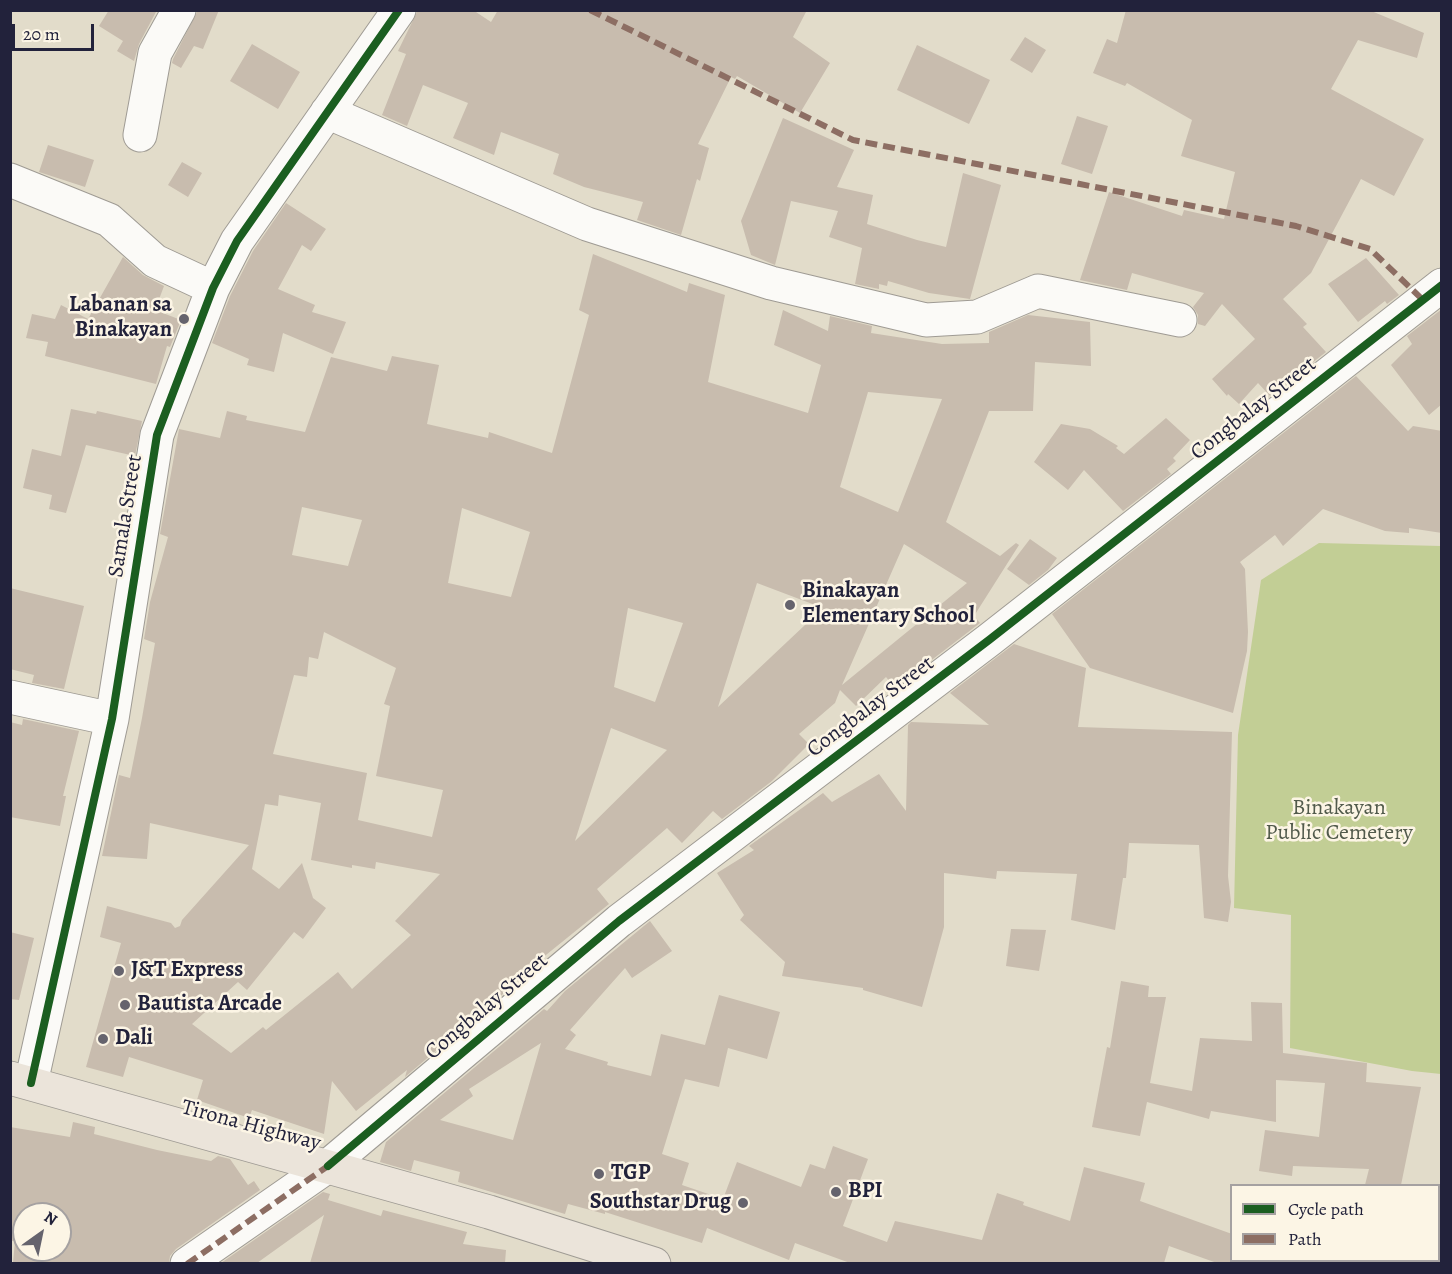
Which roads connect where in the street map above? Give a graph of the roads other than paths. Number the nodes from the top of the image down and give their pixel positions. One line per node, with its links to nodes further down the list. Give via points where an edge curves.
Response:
1 (179, 10): 4 (street, via 155,53)
2 (399, 10): 3 (street, Samala Street)
3 (327, 112): 7 (street, Samala Street, via 237,241); 8 (street, via 587,224 794,288 926,320 977,317 1038,291)
4 (140, 135)
5 (10, 180): 7 (street, via 109,220 155,261)
6 (1442, 285): 12 (street, Congbalay Street, via 989,640 619,921)
7 (213, 288): 10 (street, Samala Street, via 158,435)
8 (1180, 320)
9 (10, 697): 10 (street)
10 (112, 719): 11 (street, Samala Street)
11 (21, 1081): 12 (main road, Tirona Highway)
12 (328, 1166): 13 (street, Congbalay Street); 14 (main road, Tirona Highway)
13 (187, 1263)
14 (654, 1263)

